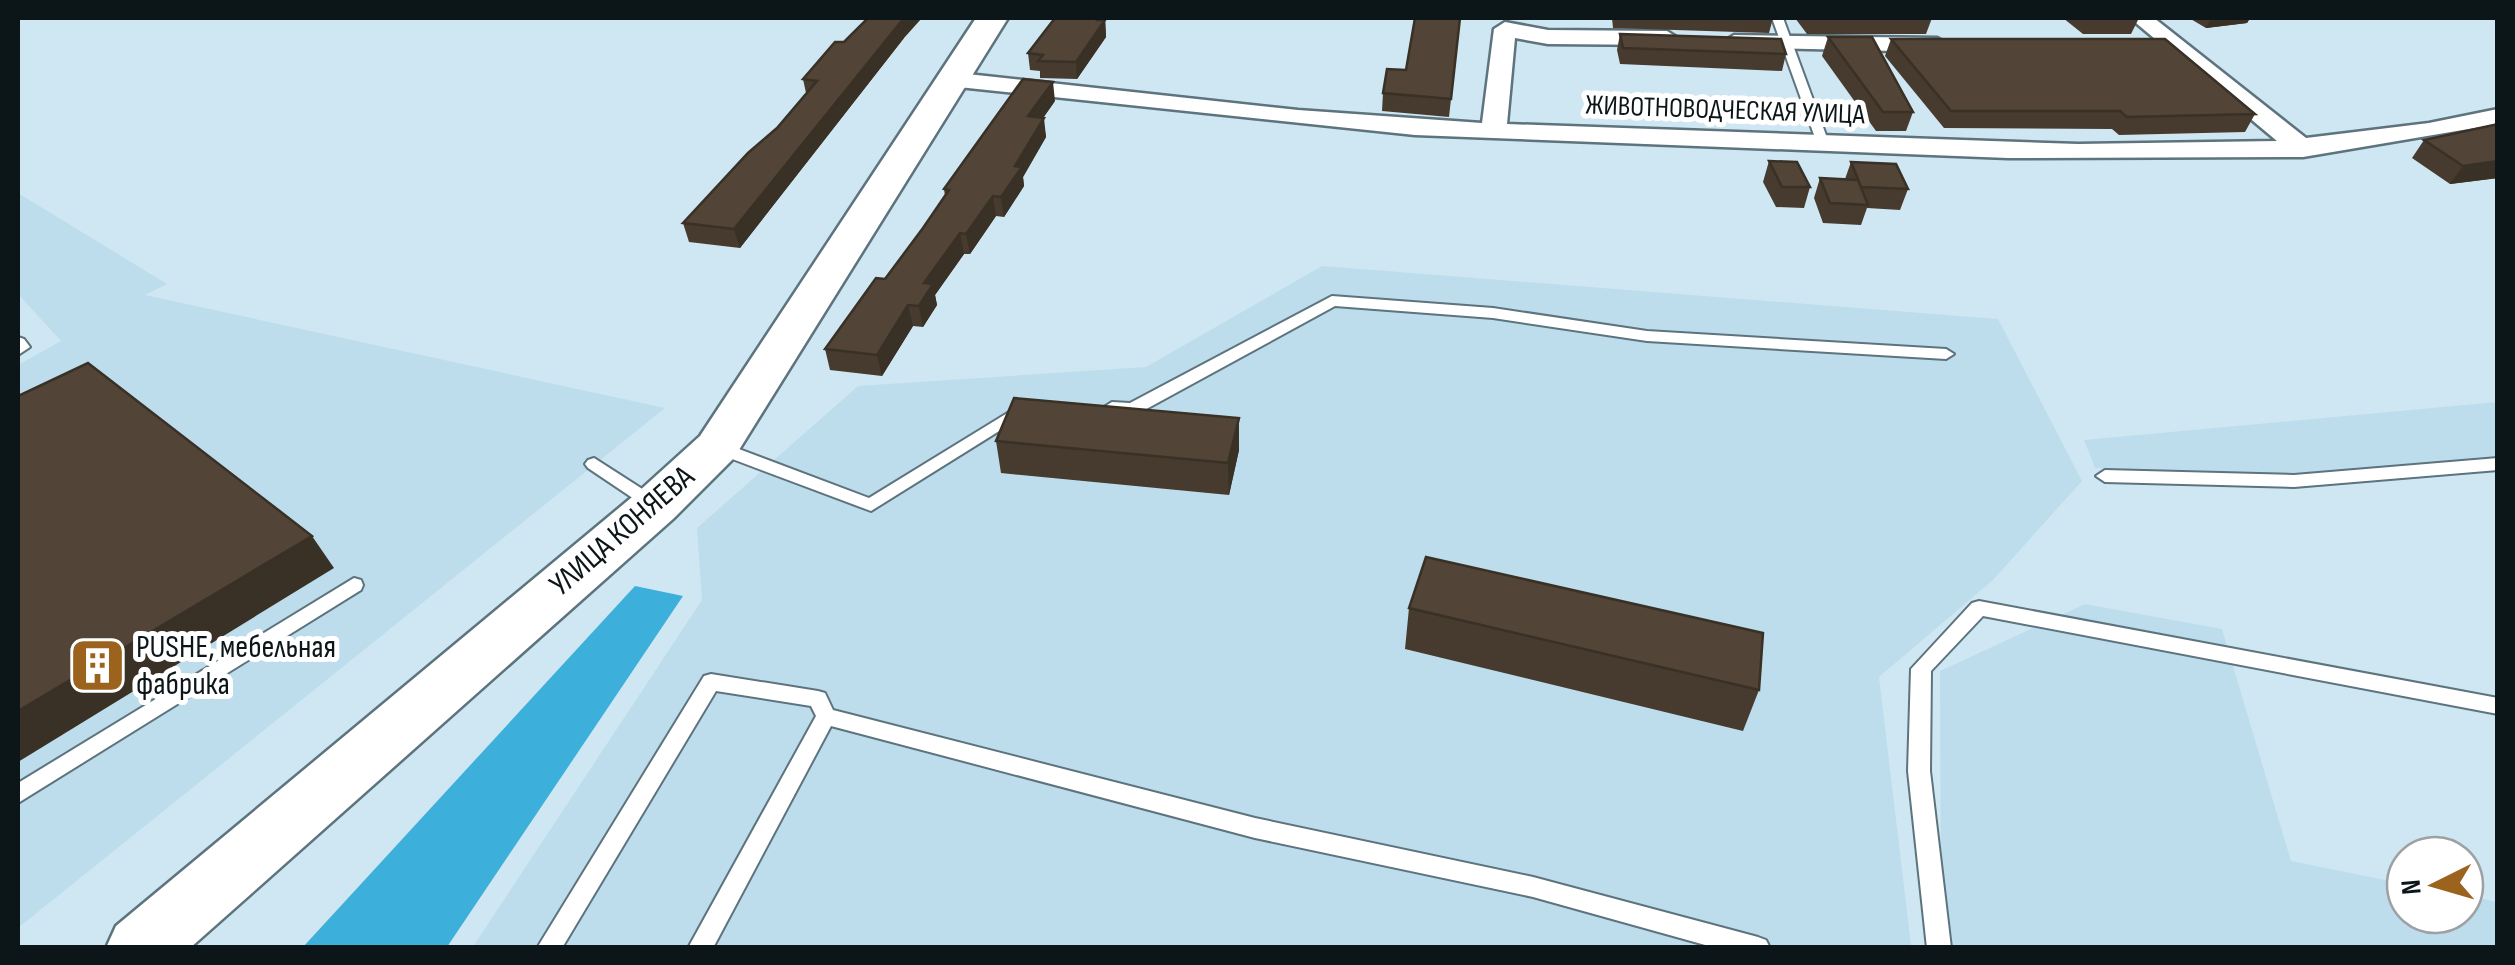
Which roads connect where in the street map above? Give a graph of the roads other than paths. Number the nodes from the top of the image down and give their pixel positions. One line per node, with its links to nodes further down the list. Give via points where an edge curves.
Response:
1 (992, 18): 8 (street, УЛИЦА КОНЯЕВА)
2 (1778, 18): 4 (lane)
3 (2140, 18): 7 (street)
4 (1786, 44): 5 (street); 10 (street, via 1548,37 1505,29); 11 (lane)
5 (1956, 45)
6 (2136, 45): 7 (street)
7 (2176, 45): 12 (street)
8 (949, 79): 10 (street, ЖИВОТНОВОДЧЕСКАЯ УЛИЦА); 16 (street, УЛИЦА КОНЯЕВА)
9 (2498, 116): 12 (street, ЖИВОТНОВОДЧЕСКАЯ УЛИЦА)
10 (1494, 130): 11 (street, ЖИВОТНОВОДЧЕСКАЯ УЛИЦА)
11 (1824, 146): 12 (street, ЖИВОТНОВОДЧЕСКАЯ УЛИЦА)
12 (2303, 148)
13 (1946, 354): 15 (lane, via 1647,336 1493,313 1332,301 1132,409)
14 (1038, 400): 16 (lane, via 870,505)
15 (1095, 406)
16 (717, 447): 20 (street, УЛИЦА КОНЯЕВА)
17 (594, 464): 20 (lane)
18 (2498, 464): 19 (lane, via 2294,481)
19 (2105, 476)
20 (656, 506): 25 (street, УЛИЦА КОНЯЕВА)
21 (354, 585): 24 (lane)
22 (2498, 706): 29 (lane, via 1979,608 1921,669 1919,771)
23 (826, 716): 26 (lane, via 818,699 711,682); 27 (lane); 28 (lane, via 1218,819 1533,886)
24 (18, 794)
25 (140, 948)
26 (549, 948)
27 (700, 948)
28 (1758, 948)
29 (1939, 948)

